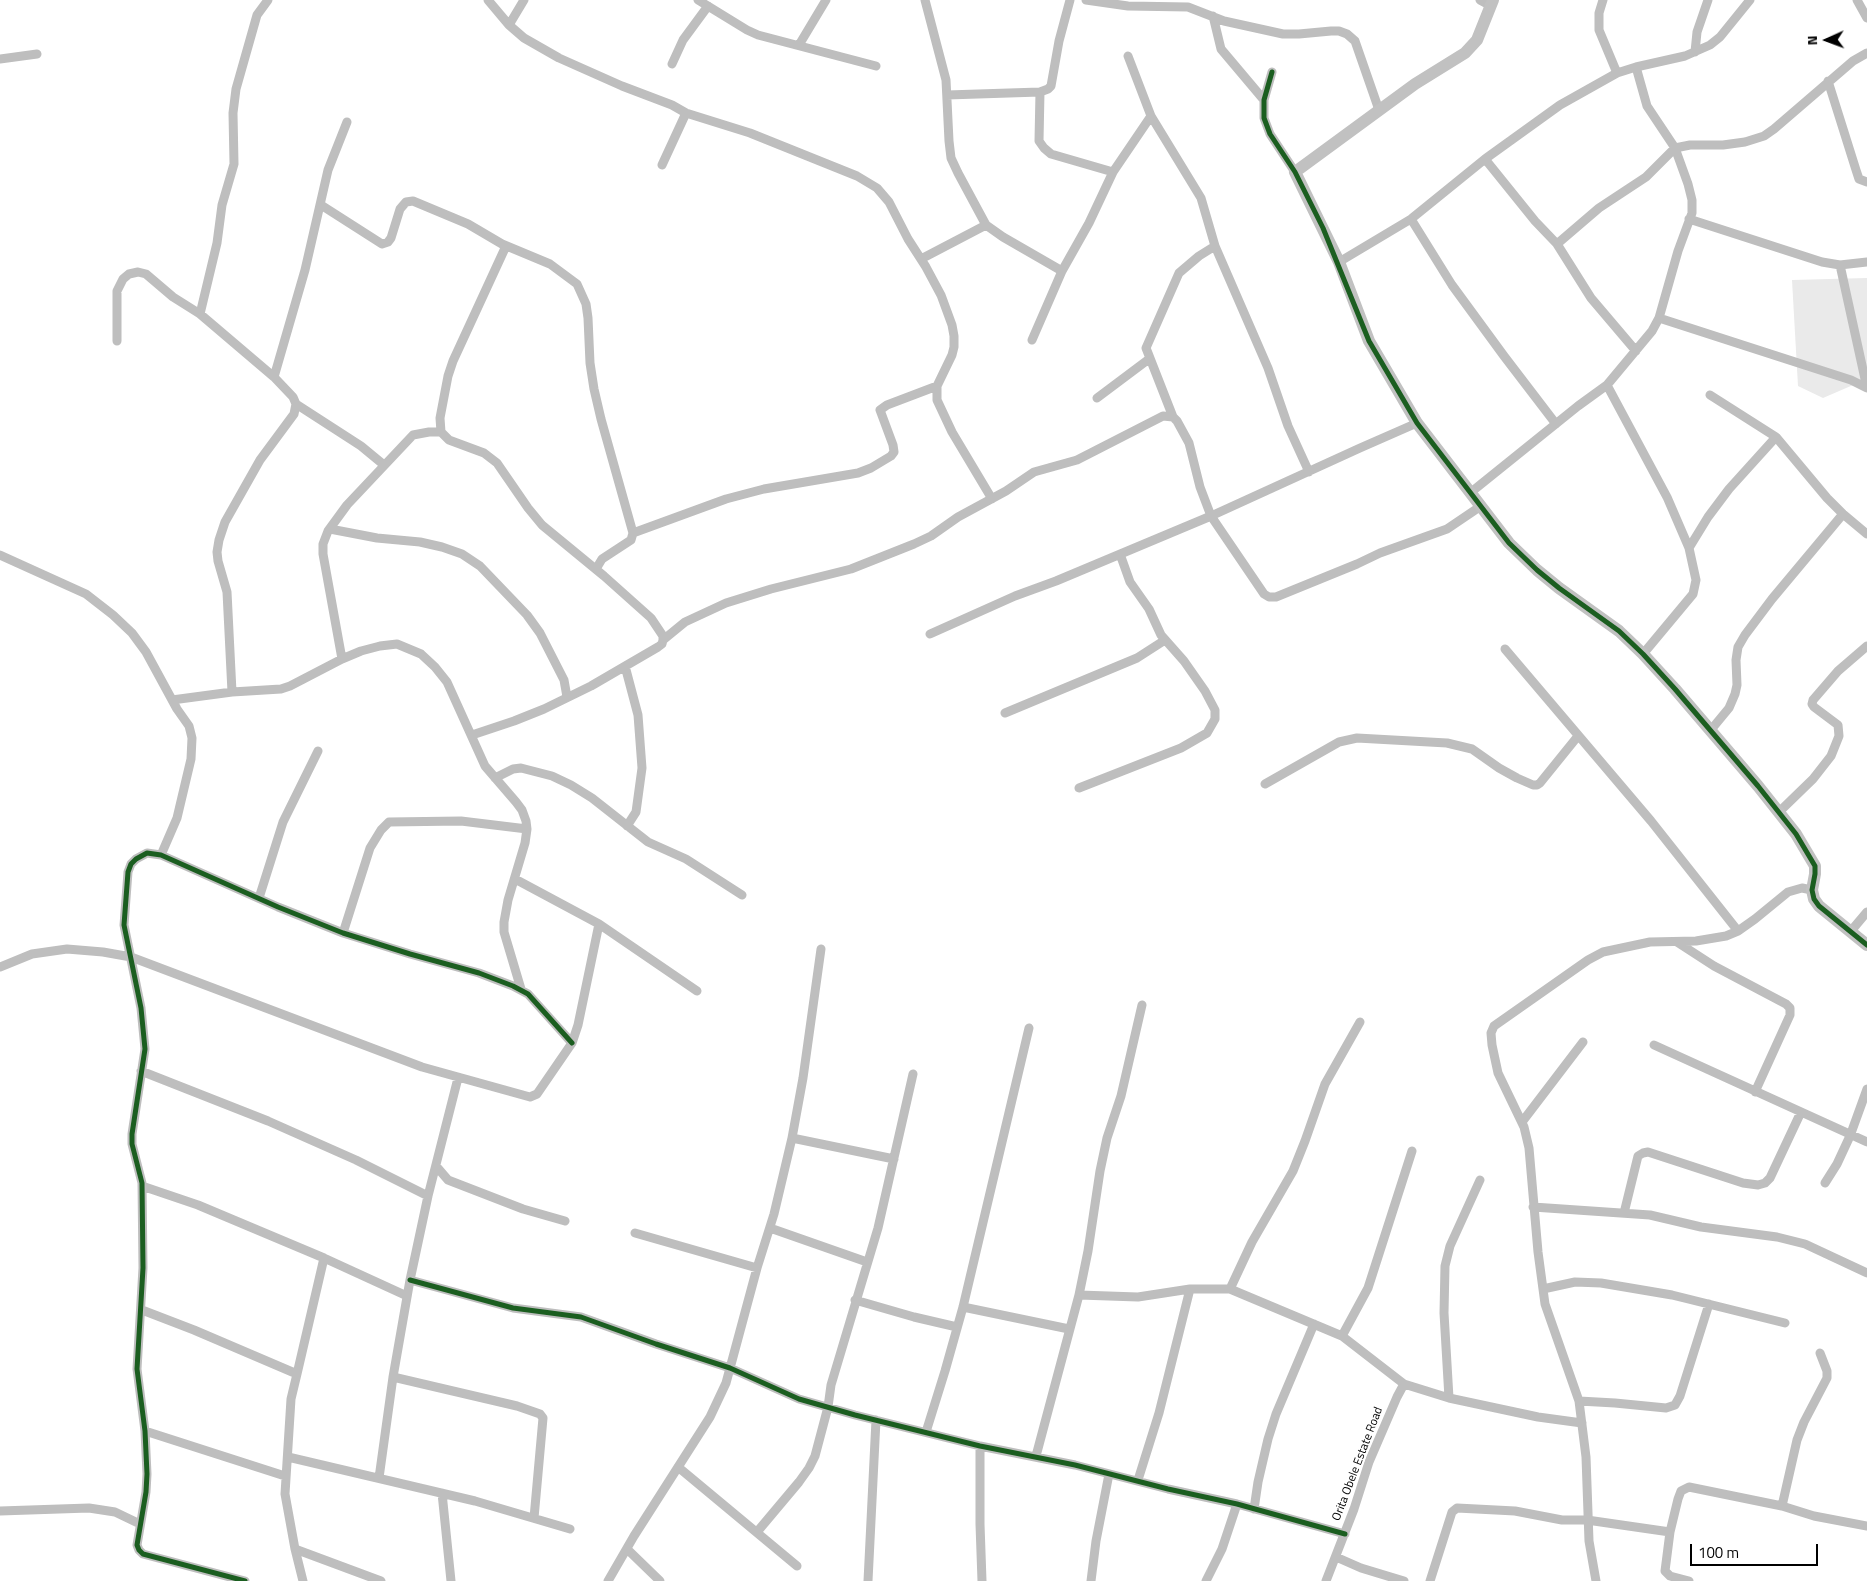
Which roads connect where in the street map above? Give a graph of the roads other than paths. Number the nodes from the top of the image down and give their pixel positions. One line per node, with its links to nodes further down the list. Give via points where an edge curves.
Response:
1 (268, 0): 55 (street, via 257,15 236,89 234,164)
2 (488, 0): 17 (street)
3 (524, 0): 17 (street)
4 (698, 0): 14 (street)
5 (826, 0): 18 (street)
6 (925, 0): 31 (street)
7 (1070, 0): 30 (street, via 1058,41 1051,86)
8 (1086, 0): 15 (street, via 1128,6 1188,7)
9 (1603, 0): 28 (street, via 1598,24)
10 (1708, 0): 19 (street, via 1697,32)
11 (1750, 0): 19 (street, via 1720,37)
12 (1857, 0): 16 (street)
13 (1488, 2): 33 (street, via 1472,47)
14 (708, 6): 18 (street, via 752,32); 24 (street, via 683,40)
15 (1213, 16): 32 (street, via 1221,50); 33 (street, via 1283,34 1339,31 1347,34 1354,41)
16 (1867, 18)
17 (509, 25): 34 (street, via 524,38 559,58)
18 (799, 45): 25 (street)
19 (1695, 52): 26 (street)
20 (1867, 52): 29 (street)
21 (37, 54): 23 (street)
22 (1128, 56): 35 (street)
23 (0, 59)
24 (672, 64)
25 (876, 66)
26 (1636, 67): 28 (street); 37 (street, via 1647,106)
27 (1272, 72): 32 (street)
28 (1616, 73): 38 (street, via 1560,105)
29 (1828, 81): 37 (street, via 1764,136 1723,145); 42 (street, via 1859,179)
30 (1040, 92): 31 (street); 40 (street, via 1039,141 1044,148 1051,154)
31 (947, 95): 46 (street, via 951,158)
32 (1264, 100): 41 (street, via 1264,118 1270,134)
33 (1380, 110): 41 (street)
34 (686, 113): 39 (street); 50 (street, via 750,133 857,176 877,188 889,202)
35 (1151, 116): 40 (street); 49 (street, via 1200,198)
36 (347, 122): 43 (street, via 328,170)
37 (1675, 148): 45 (street, via 1692,200); 47 (street, via 1646,177 1599,208)
38 (1485, 159): 44 (street); 47 (street, via 1535,222)
39 (662, 165)
40 (1113, 172): 54 (street)
41 (1295, 172): 51 (street)
42 (1867, 182)
43 (321, 205): 48 (street, via 382,244 391,238 400,208 409,201 468,224); 61 (street)
44 (1411, 219): 51 (street); 70 (street, via 1452,285)
45 (1690, 219): 53 (street); 56 (street)
46 (986, 225): 50 (street); 54 (street)
47 (1557, 244): 59 (street, via 1591,298)
48 (506, 246): 71 (street, via 453,361 440,418); 81 (street, via 550,264 572,278 582,293 588,318 594,389)
49 (1215, 246): 60 (street, via 1179,273 1148,339); 74 (street)
50 (921, 259): 63 (street, via 941,295 954,336 952,355)
51 (1339, 262): 69 (street, via 1369,341)
52 (1867, 262): 53 (street)
53 (1840, 265): 64 (street)
54 (1062, 271): 58 (street)
55 (200, 314): 57 (street, via 146,274 138,272 123,279 117,292); 61 (street)
56 (1659, 318): 59 (street); 64 (street)
57 (117, 340)
58 (1032, 340)
59 (1636, 351): 62 (street)
60 (1149, 359): 66 (street); 68 (street)
61 (274, 377): 67 (street)
62 (1607, 385): 70 (street); 83 (street, via 1668,497)
63 (937, 386): 76 (street, via 939,407); 81 (street, via 880,410 894,452 871,468 764,489)
64 (1867, 388)
65 (1710, 395): 72 (street)
66 (1097, 398)
67 (296, 404): 73 (street, via 361,446); 95 (street, via 294,414 260,460 225,522 219,540 218,561 227,592)
68 (1173, 417): 76 (street, via 1163,416 1077,460 1034,472); 79 (street, via 1188,443)
69 (1418, 424): 74 (street); 75 (street)
70 (1556, 424): 75 (street)
71 (440, 432): 73 (street, via 413,435); 86 (street, via 449,440 484,453 497,463 542,525)
72 (1776, 437): 78 (street); 83 (street, via 1729,490)
73 (384, 465): 80 (street)
74 (1309, 472): 79 (street)
75 (1470, 493): 77 (street)
76 (992, 499): 88 (street, via 931,536 881,559 726,603 685,622)
77 (1481, 506): 79 (street, via 1447,528 1269,597); 92 (street, via 1509,542 1538,570 1603,618)
78 (1843, 514): 82 (street); 99 (street, via 1745,635 1738,647 1735,694 1729,708)
79 (1211, 516): 84 (street)
80 (330, 529): 93 (street, via 323,544 323,554); 96 (street, via 442,547 462,554 480,566 528,615 540,633 564,680)
81 (633, 533): 86 (street, via 631,540 602,559)
82 (1867, 534)
83 (1689, 548): 92 (street, via 1696,580 1693,594)
84 (1120, 554): 87 (street); 89 (street, via 1130,582)
85 (0, 555): 97 (street, via 86,594 113,615 146,652)
86 (596, 569): 88 (street, via 651,618)
87 (930, 634)
88 (664, 640): 94 (street)
89 (1165, 640): 98 (street, via 1137,658); 105 (street, via 1184,661 1208,697 1216,714 1213,725 1207,733 1181,748)
90 (1867, 646): 106 (street, via 1838,671 1813,700 1814,707 1838,725 1839,736 1830,756 1813,779)
91 (1505, 649): 101 (street)
92 (1643, 654): 99 (street)
93 (342, 658): 95 (street, via 281,689); 100 (street, via 397,644 421,654 448,682)
94 (625, 666): 96 (street); 107 (street, via 638,715 642,768 636,812)
95 (232, 692): 97 (street)
96 (567, 697): 100 (street, via 514,721)
97 (172, 700): 109 (street, via 189,726 192,748 177,818)
98 (1005, 713)
99 (1710, 731): 106 (street)
100 (472, 735): 103 (street, via 485,766)
101 (1578, 736): 104 (street, via 1537,785 1517,778 1472,749 1447,744 1357,738 1339,742); 116 (street, via 1651,821)
102 (318, 751): 113 (street, via 283,822)
103 (495, 778): 107 (street, via 521,768 552,776 592,798); 108 (street, via 522,810)
104 (1265, 784)
105 (1079, 788)
106 (1779, 812): 111 (street, via 1815,866)
107 (627, 826): 112 (street, via 648,842 686,859)
108 (527, 829): 110 (street); 118 (street, via 461,821 389,822 370,848)
109 (161, 854): 113 (street); 122 (street, via 146,853 131,864 128,872 124,925)
110 (515, 879): 115 (street); 124 (street, via 508,900 504,932)
111 (1812, 890): 116 (street, via 1802,888 1788,892); 117 (street, via 1819,906)
112 (742, 895)
113 (259, 898): 118 (street)
114 (1867, 912): 117 (street)
115 (599, 924): 125 (street); 130 (street)
116 (1738, 931): 119 (street, via 1726,936)
117 (1851, 931): 120 (street)
118 (343, 933): 124 (street, via 479,973)
119 (1677, 942): 136 (street, via 1790,1008 1790,1015); 138 (street, via 1650,942 1603,952 1494,1026 1490,1038 1498,1073)
120 (1867, 945)
121 (821, 949): 140 (street)
122 (132, 957): 123 (street, via 67,949 32,954); 132 (street, via 144,1030); 134 (street)
123 (0, 967)
124 (521, 989): 130 (street)
125 (697, 991)
126 (1142, 1005): 164 (street, via 1121,1096 1107,1138)
127 (1360, 1022): 163 (street, via 1325,1084 1293,1171 1252,1242)
128 (1028, 1028): 168 (street)
129 (1583, 1042): 138 (street)
130 (572, 1043): 134 (street, via 534,1096)
131 (1654, 1045): 136 (street)
132 (141, 1071): 149 (street, via 132,1144); 150 (street, via 268,1121)
133 (913, 1074): 143 (street)
134 (458, 1078): 144 (street)
135 (1867, 1089): 139 (street)
136 (1755, 1092): 137 (street)
137 (1801, 1112): 139 (street); 152 (street, via 1765,1183 1758,1186 1742,1183 1643,1153 1638,1156)
138 (1522, 1122): 151 (street, via 1529,1148)
139 (1850, 1136): 141 (street); 148 (street)
140 (792, 1138): 143 (street); 154 (street)
141 (1867, 1142)
142 (1412, 1151): 174 (street, via 1368,1288)
143 (894, 1159): 157 (street)
144 (436, 1166): 145 (street); 147 (street)
145 (448, 1180): 147 (street); 153 (street)
146 (1480, 1180): 180 (street, via 1450,1246 1445,1266 1443,1289)
147 (432, 1182): 150 (street)
148 (1825, 1183)
149 (142, 1186): 156 (street); 169 (street)
150 (428, 1196): 160 (street)
151 (1534, 1207): 152 (street); 161 (street)
152 (1624, 1213): 159 (street, via 1777,1237 1805,1244)
153 (564, 1221)
154 (770, 1228): 157 (street); 158 (street)
155 (635, 1232): 158 (street)
156 (324, 1258): 165 (street); 177 (street)
157 (867, 1262): 166 (street)
158 (757, 1268): 176 (street)
159 (1867, 1273)
160 (410, 1280): 165 (street); 176 (street, via 513,1308 581,1317)
161 (1543, 1288): 167 (street, via 1575,1282 1601,1283); 181 (street, via 1550,1322)
162 (1190, 1289): 163 (street); 164 (street, via 1138,1298); 194 (street, via 1159,1413)
163 (1230, 1289): 170 (street)
164 (1079, 1295): 173 (street)
165 (407, 1296): 178 (street)
166 (855, 1300): 172 (street); 182 (street)
167 (1709, 1304): 171 (street); 181 (street, via 1675,1405 1666,1408)
168 (963, 1307): 172 (street); 173 (street)
169 (142, 1310): 177 (street); 185 (street, via 137,1369)
170 (1314, 1324): 174 (street); 198 (street, via 1276,1414)
171 (1785, 1324)
172 (958, 1327): 186 (street)
173 (1069, 1329): 188 (street)
174 (1342, 1336): 179 (street)
175 (1820, 1353): 197 (street, via 1827,1378 1797,1440)
176 (730, 1368): 182 (street, via 799,1399); 190 (street, via 718,1403)
177 (297, 1374): 189 (street)
178 (393, 1377): 193 (street); 200 (street, via 540,1414 543,1418)
179 (1404, 1384): 180 (street); 207 (street, Orita Obele Estate Road, via 1369,1462)
180 (1449, 1398): 184 (street)
181 (1578, 1401): 184 (street)
182 (828, 1407): 183 (street); 205 (street, via 809,1468)
183 (876, 1420): 186 (street); 218 (street)
184 (1582, 1423): 201 (street)
185 (145, 1431): 192 (street); 202 (street, via 146,1492)
186 (926, 1432): 187 (street)
187 (980, 1446): 188 (street); 219 (street)
188 (1036, 1456): 191 (street)
189 (288, 1457): 192 (street); 193 (street)
190 (678, 1467): 205 (street); 209 (street)
191 (1109, 1474): 194 (street); 220 (street)
192 (285, 1476): 208 (street)
193 (379, 1478): 195 (street)
194 (1138, 1480): 196 (street)
195 (442, 1493): 200 (street); 215 (street)
196 (1237, 1504): 198 (street); 221 (street, via 1222,1549)
197 (1782, 1506): 203 (street); 206 (street, via 1689,1487 1678,1499)
198 (1254, 1509): 207 (street)
199 (0, 1512): 202 (street, via 89,1508 115,1512)
200 (534, 1518): 204 (street)
201 (1587, 1520): 206 (street); 224 (street, via 1569,1521 1515,1511 1457,1508 1452,1512); 225 (street)
202 (140, 1524): 212 (street, via 137,1545 143,1554)
203 (1867, 1526)
204 (570, 1529)
205 (757, 1532): 211 (street)
206 (1670, 1532): 226 (street, via 1666,1574)
207 (1345, 1534): 210 (street, Orita Obele Estate Road)
208 (295, 1549): 213 (street); 214 (street)
209 (627, 1549): 216 (street); 217 (street)
210 (1336, 1558): 222 (street, Orita Obele Estate Road); 223 (street)
211 (797, 1566)
212 (245, 1581)
213 (303, 1581)
214 (381, 1581)
215 (451, 1581)
216 (608, 1581)
217 (660, 1581)
218 (868, 1581)
219 (982, 1581)
220 (1091, 1581)
221 (1206, 1581)
222 (1326, 1581)
223 (1404, 1581)
224 (1430, 1581)
225 (1596, 1581)
226 (1689, 1581)

